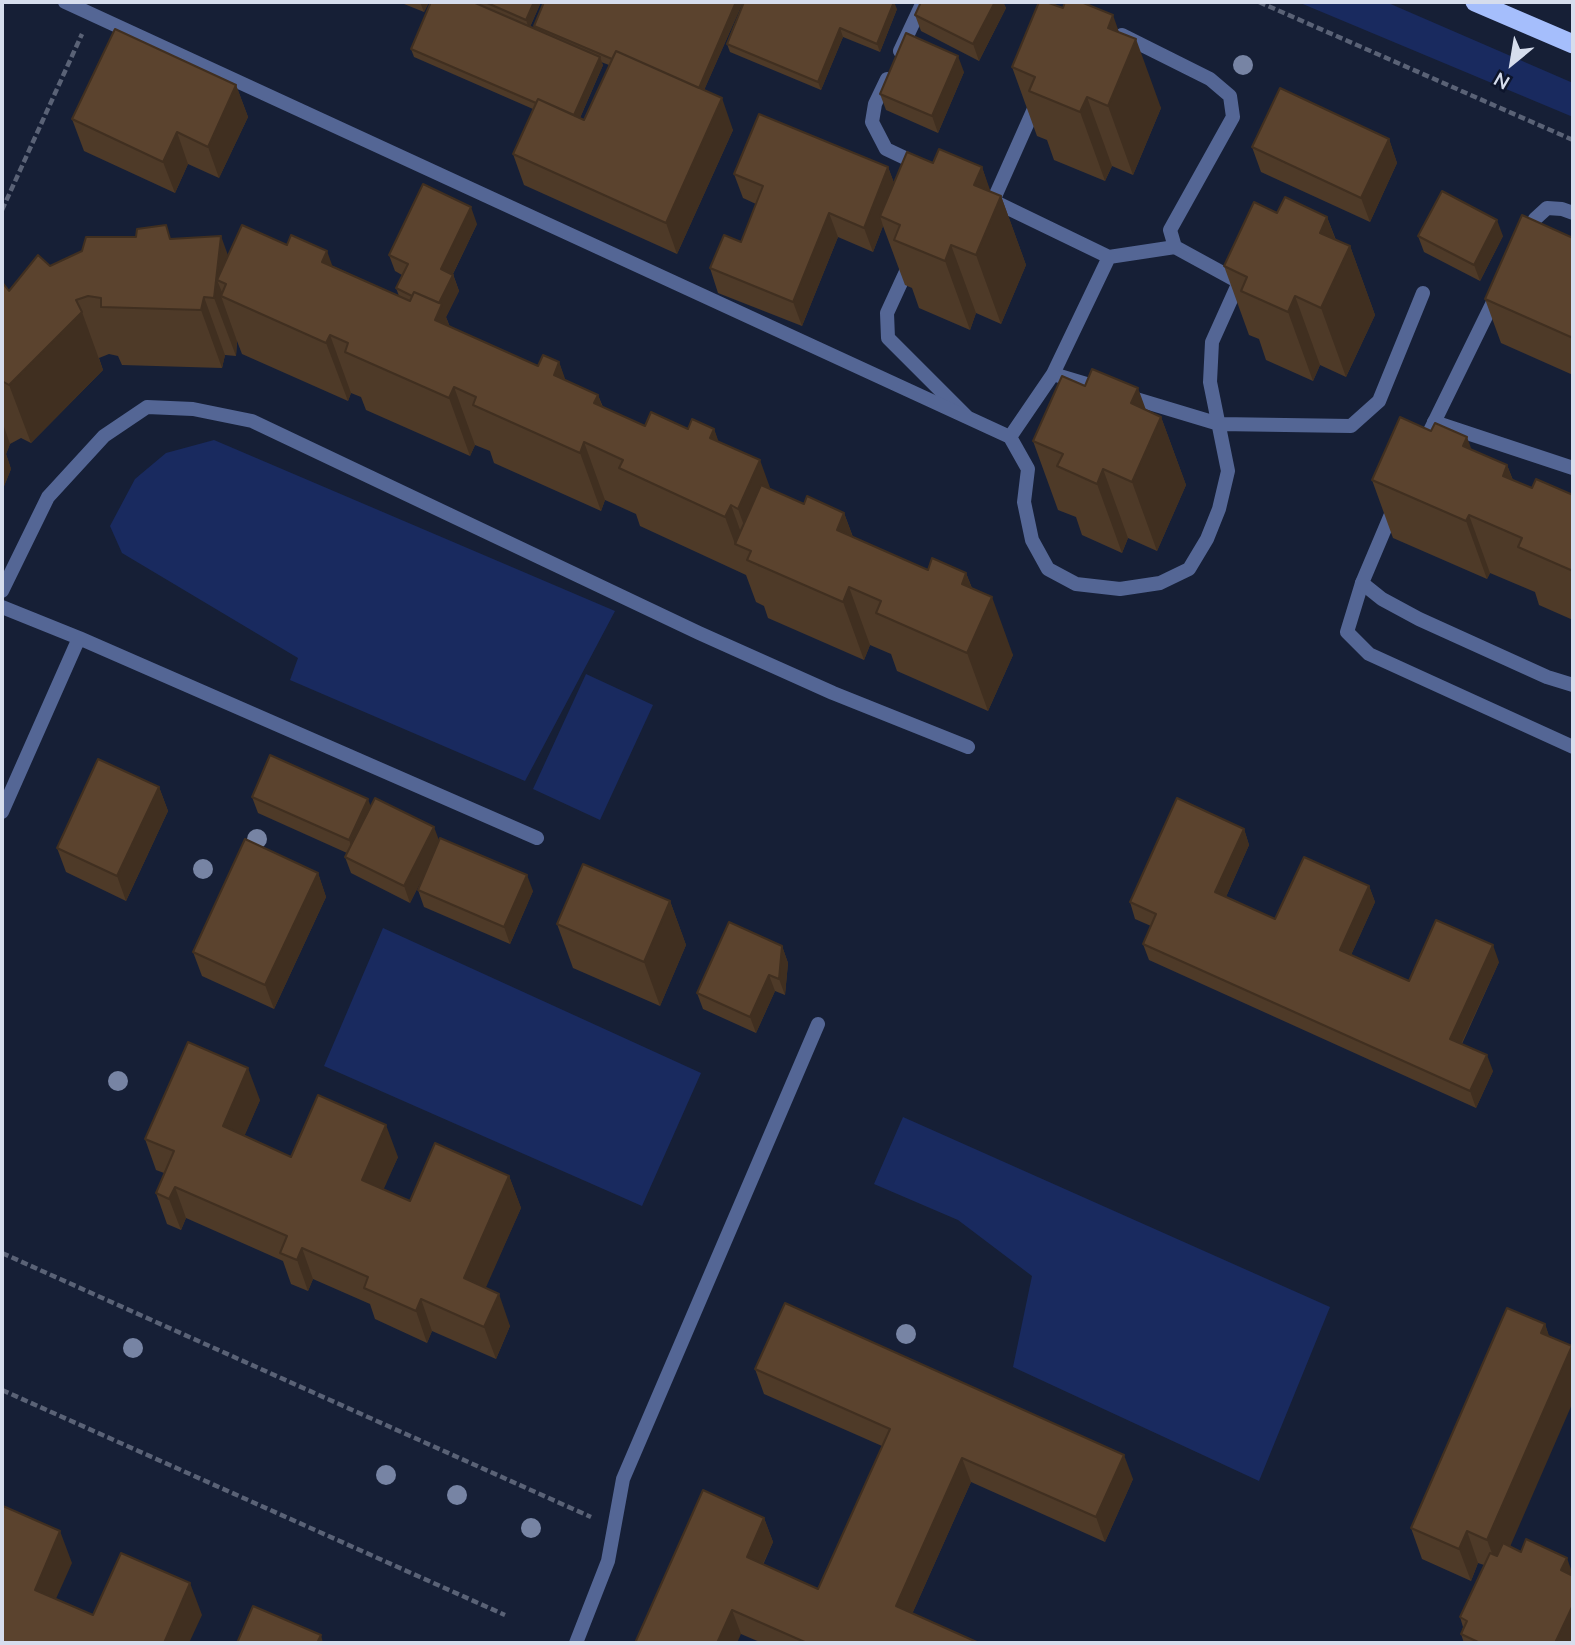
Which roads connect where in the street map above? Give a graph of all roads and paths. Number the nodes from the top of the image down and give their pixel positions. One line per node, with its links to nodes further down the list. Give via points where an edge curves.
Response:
1 (65, 2): 5 (street)
2 (923, 2): 10 (street, via 872,122 886,149)
3 (1259, 2): 9 (path)
4 (1475, 2): 7 (highway)
5 (91, 14): 13 (path); 22 (street)
6 (1106, 27): 16 (street, via 1210,79 1230,96 1233,117 1170,230)
7 (1573, 44)
8 (1041, 91): 12 (street)
9 (1573, 140)
10 (935, 173)
11 (970, 190): 12 (street)
12 (993, 201): 18 (street)
13 (2, 211)
14 (1573, 213): 15 (street, via 1547,208 1535,219)
15 (1523, 244)
16 (1175, 247): 18 (street); 24 (street, via 1239,282 1212,342 1210,383)
17 (915, 252): 22 (street, via 887,313 888,338)
18 (1109, 257): 21 (street)
19 (1504, 281): 23 (street)
20 (1423, 293): 24 (street, via 1379,401 1351,426)
21 (1053, 374): 24 (street); 25 (street)
22 (968, 418): 25 (street)
23 (1434, 422): 26 (street); 27 (street)
24 (1219, 424): 25 (street, via 1227,471 1219,509 1189,569 1160,583 1120,589 1076,584 1048,569 1032,540 1024,502 1028,469)
25 (1010, 437)
26 (1418, 455)
27 (1573, 468)
28 (1402, 489): 29 (street)
29 (1362, 583): 33 (street, via 1419,619); 35 (street, via 1347,632 1369,654)
30 (2, 591): 34 (street, via 48,497 104,436 146,407 193,409 252,421 699,633)
31 (2, 607): 32 (street)
32 (79, 638): 36 (street); 37 (street)
33 (1573, 685)
34 (968, 747)
35 (1573, 747)
36 (2, 812)
37 (537, 838)
38 (818, 1024): 41 (street, via 623,1479)
39 (2, 1253): 41 (path)
40 (2, 1390): 42 (path)
41 (614, 1528): 43 (street, via 608,1560)
42 (505, 1615)
43 (576, 1643)

